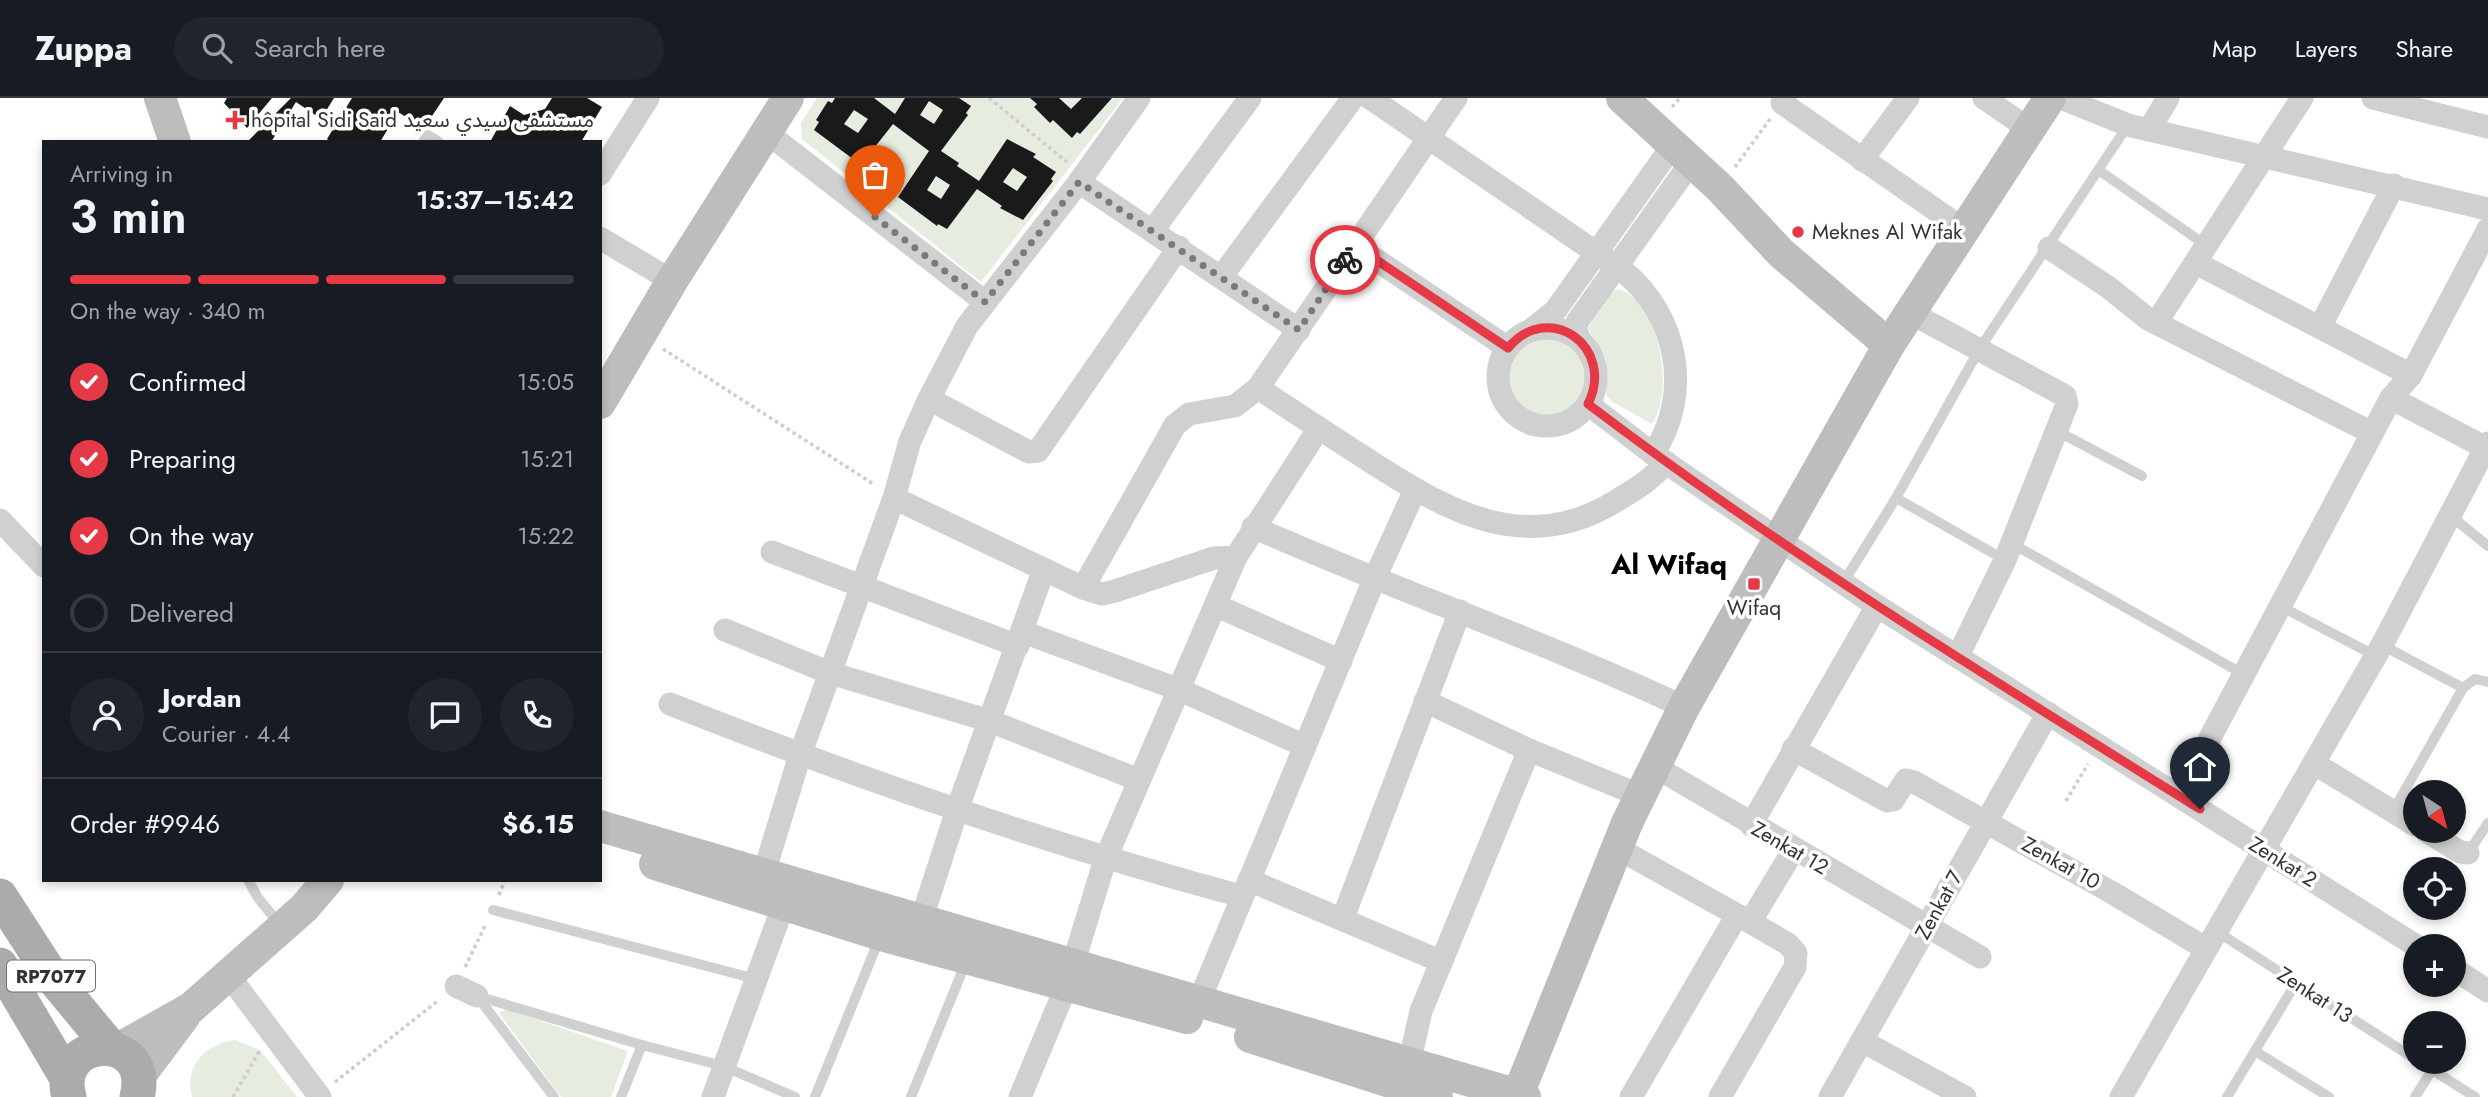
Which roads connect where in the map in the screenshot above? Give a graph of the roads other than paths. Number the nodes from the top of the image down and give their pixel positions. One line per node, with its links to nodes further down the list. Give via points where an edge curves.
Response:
1 (160, 98): 23 (street)
2 (648, 98): 28 (street)
3 (788, 98): 21 (street)
4 (1139, 98): 29 (street)
5 (1250, 98): 34 (street)
6 (1353, 98): 42 (street)
7 (1370, 98): 22 (street)
8 (1456, 98): 22 (street)
9 (1622, 98): 24 (street)
10 (1908, 98): 26 (street)
11 (1984, 98): 20 (street)
12 (2050, 98): 20 (street)
13 (2061, 98): 18 (street)
14 (2168, 98): 18 (street)
15 (2302, 98): 25 (street)
16 (2373, 98): 19 (street)
17 (1783, 101): 26 (street)
18 (2139, 127): 25 (street); 27 (lane)
19 (2488, 127)
20 (2029, 129): 32 (street)
21 (766, 132): 43 (street); 44 (street)
22 (1428, 138): 36 (street); 39 (street)
23 (174, 140)
24 (1683, 153): 39 (street); 41 (street); 51 (street, via 1781,253)
25 (2266, 157): 30 (street); 40 (street)
26 (1862, 160): 32 (street)
27 (2100, 170): 38 (lane); 40 (lane)
28 (602, 171)
29 (1079, 182): 34 (street); 44 (street)
30 (2394, 185): 31 (street); 47 (street)
31 (2488, 209)
32 (1963, 229): 45 (street)
33 (2488, 229): 54 (street)
34 (1153, 230): 37 (street)
35 (602, 239): 43 (street)
36 (1354, 245): 48 (street); 52 (street)
37 (1179, 247): 42 (street); 57 (street, via 1038,450 1029,452)
38 (2049, 248): 46 (street); 53 (lane)
39 (1596, 254): 41 (street); 49 (street, via 1555,311)
40 (2201, 255): 46 (street); 47 (street)
41 (1616, 267): 50 (street, via 1577,322); 64 (street, via 1658,311 1673,350 1672,411)
42 (1222, 276): 48 (street)
43 (672, 281): 58 (street)
44 (985, 302): 57 (street, via 967,326)
45 (1909, 312): 51 (street); 53 (street)
46 (2157, 323): 62 (street)
47 (2319, 327): 54 (street)
48 (1299, 330): 55 (street)
49 (1531, 331): 50 (street, via 1557,329); 52 (street)
50 (1580, 340): 59 (street, via 1595,364 1595,391)
51 (1889, 345): 72 (street)
52 (1508, 348): 59 (street, via 1499,364 1498,379 1508,408 1520,419 1549,427 1578,415)
53 (1980, 348): 61 (street, via 2064,396 2067,404); 68 (lane)
54 (2412, 375): 56 (street)
55 (1258, 388): 60 (street); 82 (street, via 1236,406 1189,414 1175,425)
56 (2390, 398): 62 (street); 63 (street)
57 (929, 399): 67 (street, via 910,441)
58 (602, 400)
59 (1588, 404): 64 (street, Zenkat 2)
60 (1319, 428): 66 (street); 71 (street)
61 (2057, 431): 65 (lane); 75 (street)
62 (2371, 433): 85 (street)
63 (2487, 445): 69 (street)
64 (1659, 458): 66 (street, via 1640,486 1604,508 1551,524 1510,525 1469,517); 72 (street, Zenkat 2)
65 (2141, 476)
66 (1415, 490): 79 (street)
67 (894, 498): 78 (street); 81 (street)
68 (1896, 498): 75 (lane); 80 (lane)
69 (2451, 516): 73 (lane); 89 (street)
70 (0, 520): 77 (street)
71 (1253, 527): 76 (street); 79 (street)
72 (1780, 539): 80 (street, Zenkat 2); 99 (street)
73 (2488, 546)
74 (772, 552): 81 (street)
75 (2008, 552): 90 (street); 93 (lane)
76 (1236, 557): 82 (street, via 1214,558 1102,594); 83 (street)
77 (42, 564)
78 (1044, 569): 82 (street); 88 (street)
79 (1374, 580): 86 (street); 91 (street)
80 (1843, 583): 84 (street, Zenkat 2)
81 (862, 587): 88 (street); 92 (street)
82 (1083, 588)
83 (1217, 606): 91 (street); 96 (street)
84 (1877, 606): 90 (street, Zenkat 2); 103 (street)
85 (2280, 606): 89 (lane); 93 (street)
86 (1460, 611): 97 (street); 99 (street)
87 (725, 630): 92 (street)
88 (1020, 639): 96 (street); 101 (street)
89 (2379, 650): 95 (lane); 106 (street)
90 (1958, 656): 100 (street, Zenkat 2)
91 (1341, 661): 102 (street)
92 (830, 673): 101 (street); 105 (street)
93 (2243, 674): 110 (street)
94 (2488, 682): 95 (lane, via 2475,678)
95 (2463, 688): 112 (lane)
96 (1180, 690): 102 (street); 108 (street)
97 (1425, 701): 104 (street); 131 (street)
98 (670, 704): 105 (street)
99 (1684, 707): 107 (street)
100 (2048, 713): 110 (street, Zenkat 2); 114 (street, Zenkat 7)
101 (990, 721): 108 (street); 111 (street)
102 (1305, 746): 128 (street)
103 (1793, 749): 114 (street, Zenkat 10, via 1887,801 1893,800 1906,780); 116 (street)
104 (1529, 750): 109 (street); 141 (street)
105 (800, 755): 111 (street); 127 (street)
106 (2315, 764): 112 (street); 121 (street)
107 (1654, 766): 109 (street); 116 (street, Zenkat 12)
108 (1139, 780): 124 (street)
109 (1639, 795): 120 (street)
110 (2179, 796): 121 (street, Zenkat 2)
111 (957, 810): 124 (street); 133 (street)
112 (2393, 811): 113 (street)
113 (2403, 817)
114 (1984, 821): 135 (street, Zenkat 7); 138 (street, Zenkat 10)
115 (2488, 823): 123 (lane)
116 (1751, 825): 122 (street, Zenkat 12)
117 (602, 828): 127 (street)
118 (2447, 844): 123 (street)
119 (602, 848): 127 (street)
120 (1617, 848): 132 (street); 165 (street)
121 (2263, 850): 137 (street, Zenkat 2); 138 (street)
122 (1793, 851): 132 (street); 135 (street, Zenkat 12)
123 (2468, 853)
124 (1105, 860): 128 (street); 144 (street)
125 (249, 882): 134 (lane)
126 (326, 882): 134 (street)
127 (780, 886): 133 (street); 136 (street); 146 (street)
128 (1245, 888): 131 (street); 151 (street)
129 (0, 896): 155 (main road, RP7077, via 52,978)
130 (493, 910): 146 (lane)
131 (1343, 918): 141 (street)
132 (1743, 918): 174 (street); 175 (street, via 1788,944 1798,960)
133 (921, 921): 144 (street)
134 (282, 928): 143 (street)
135 (1926, 928): 139 (street, Zenkat 12); 153 (street, Zenkat 7)
136 (881, 935): 140 (street); 170 (lane)
137 (2403, 938)
138 (2211, 940): 147 (lane, Zenkat 13); 178 (street)
139 (1980, 957)
140 (967, 960): 144 (street); 171 (lane)
141 (1440, 961): 161 (street, via 1421,1011)
142 (0, 965): 163 (main road, RP7077)
143 (229, 975): 152 (street); 164 (street)
144 (1070, 975): 151 (street); 161 (street, via 1181,1016); 172 (street)
145 (2466, 976): 149 (street)
146 (756, 979): 158 (street)
147 (2296, 983): 156 (lane); 157 (lane, Zenkat 13)
148 (456, 986): 150 (street)
149 (2487, 988)
150 (477, 996): 154 (lane); 166 (lane)
151 (1200, 999): 161 (street)
152 (191, 1008): 155 (street); 162 (street)
153 (1861, 1041): 176 (street, Zenkat 7); 177 (street)
154 (642, 1045): 158 (lane); 167 (lane)
155 (113, 1049): 162 (main road, RP7077, via 131,1060); 163 (main road, RP7077, via 88,1051 71,1067)
156 (2255, 1051): 179 (lane); 180 (lane)
157 (2403, 1051)
158 (723, 1066): 168 (street); 169 (lane)
159 (2429, 1074): 181 (lane)
160 (2438, 1074): 182 (lane)
161 (1405, 1083): 165 (street); 173 (street)
162 (141, 1089)
163 (67, 1090)
164 (320, 1096)
165 (1520, 1096)
166 (554, 1097)
167 (621, 1097)
168 (713, 1097)
169 (794, 1097)
170 (815, 1097)
171 (911, 1097)
172 (1020, 1097)
173 (1437, 1097)
174 (1631, 1097)
175 (1720, 1097)
176 (1830, 1097)
177 (1965, 1097)
178 (2121, 1097)
179 (2227, 1097)
180 (2329, 1097)
181 (2414, 1097)
182 (2475, 1097)

